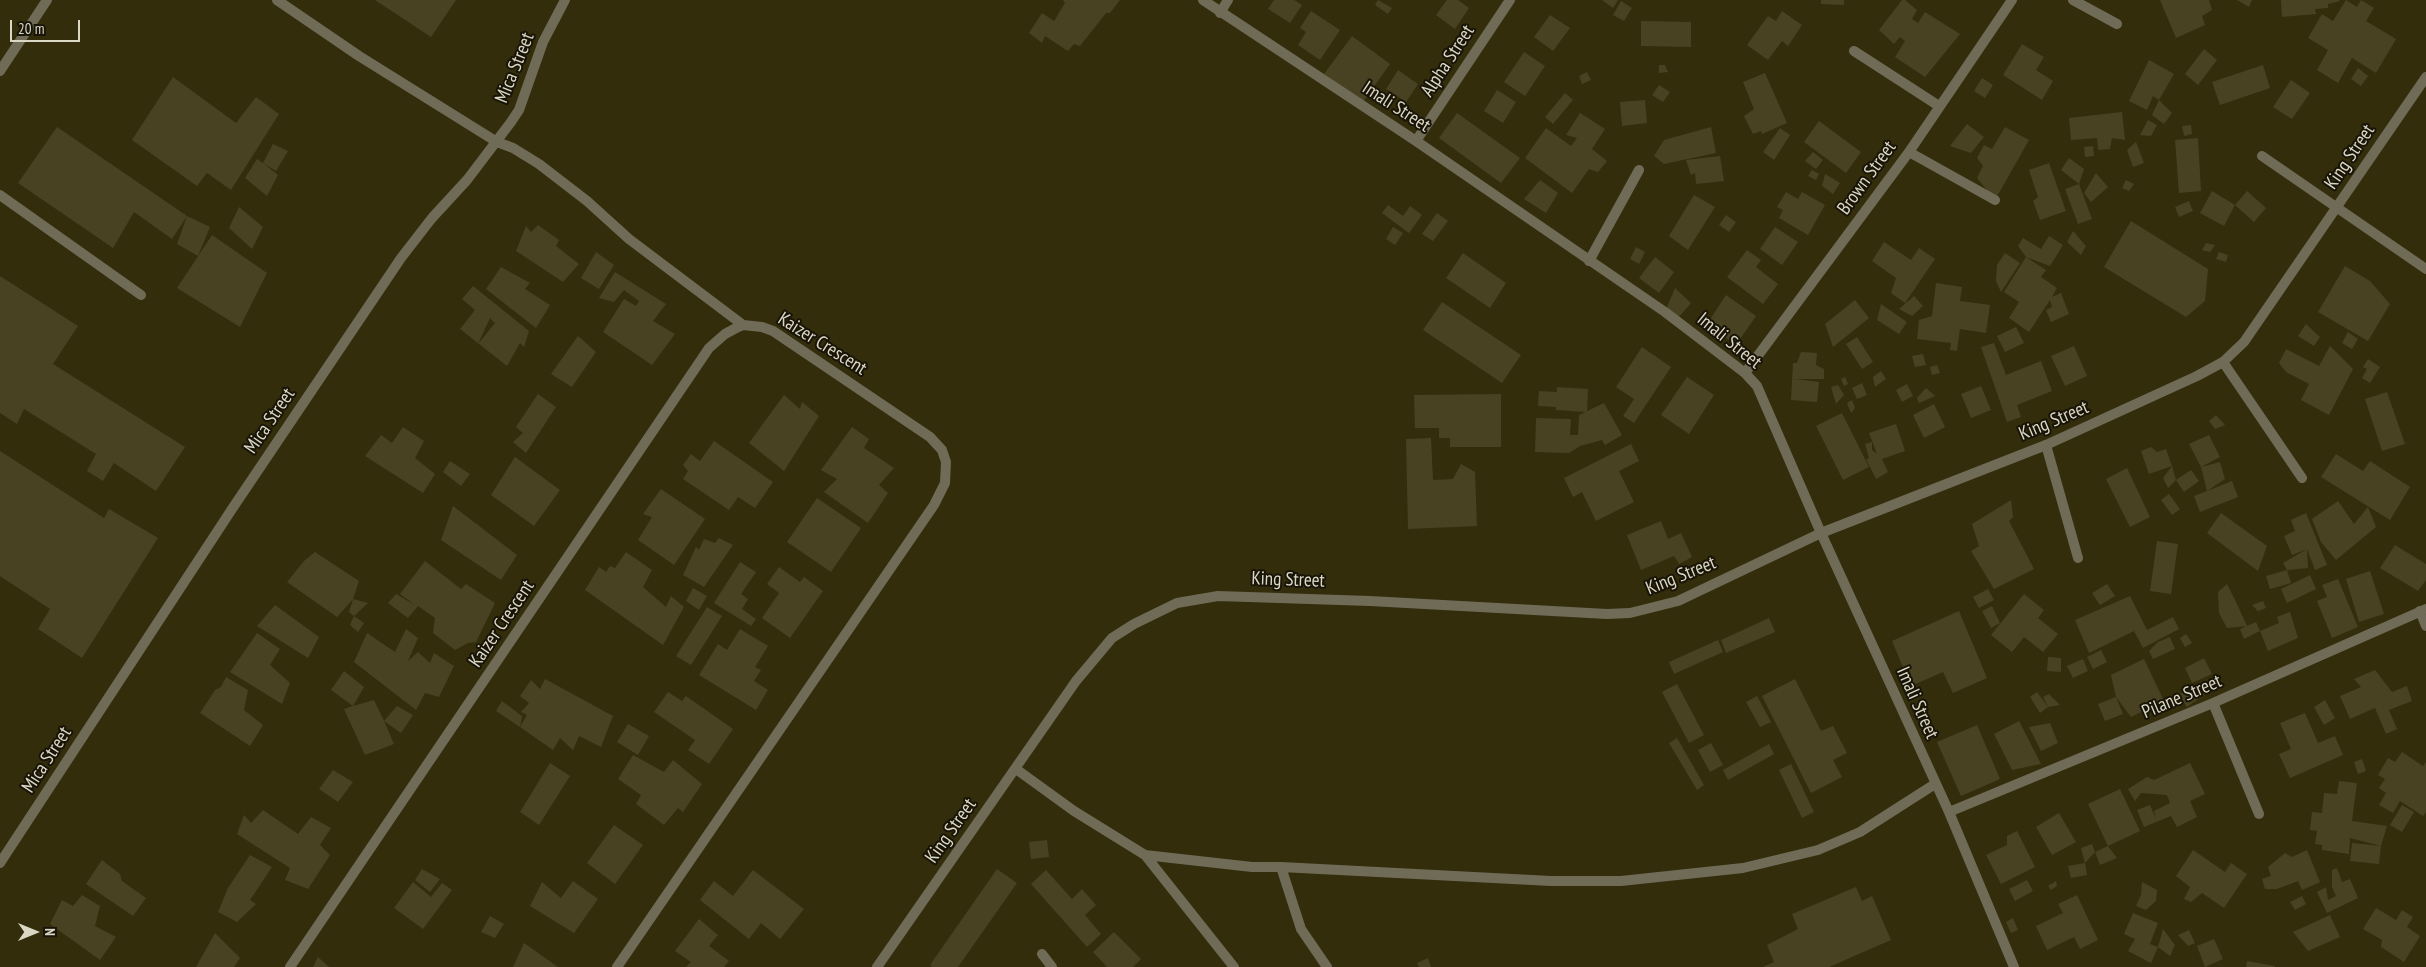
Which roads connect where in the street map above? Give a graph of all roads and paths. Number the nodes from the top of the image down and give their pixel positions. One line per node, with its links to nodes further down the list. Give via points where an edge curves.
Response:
1 (47, 0): 12 (street)
2 (277, 0): 16 (street, via 359,56)
3 (565, 0): 16 (street, Mica Street, via 543,42 519,110)
4 (1203, 0): 9 (street, Imali Street)
5 (1228, 0): 9 (street)
6 (1510, 0): 15 (street, Alpha Street)
7 (2012, 0): 14 (street, Brown Street)
8 (2072, 0): 10 (street)
9 (1220, 13): 15 (street, Imali Street)
10 (2117, 24)
11 (1854, 51): 14 (street)
12 (0, 71)
13 (2426, 77): 22 (street, King Street)
14 (1939, 106): 17 (street, Brown Street)
15 (1416, 141): 23 (street, Imali Street)
16 (497, 142): 26 (street, via 525,154 563,182 629,239); 41 (street, Mica Street, via 402,258 232,509)
17 (1909, 152): 21 (street); 28 (street, Brown Street)
18 (2262, 156): 22 (street)
19 (1639, 170): 23 (street)
20 (0, 195): 25 (street)
21 (1995, 200)
22 (2337, 208): 24 (street); 27 (street, King Street, via 2244,342)
23 (1589, 261): 28 (street, Imali Street, via 1665,312)
24 (2426, 269)
25 (141, 295)
26 (743, 325): 44 (street, Kaizer Crescent, via 725,334 709,348); 45 (street, Kaizer Crescent, via 773,331 930,438 942,450 946,462 945,483 934,506)
27 (2223, 362): 29 (street, King Street); 30 (street)
28 (1745, 373): 31 (street, Imali Street, via 1757,386 1766,404)
29 (2046, 445): 31 (street, King Street); 32 (street)
30 (2302, 478)
31 (1821, 533): 36 (street, King Street, via 1678,601 1630,612 1583,614 1241,596 1177,603 1112,638 1076,681); 37 (street, Imali Street)
32 (2078, 558)
33 (2423, 610): 34 (street); 35 (street, Pilane Street)
34 (2426, 626)
35 (2213, 703): 38 (street, Pilane Street); 39 (street)
36 (1016, 769): 40 (street, via 1074,811); 46 (street, King Street)
37 (1935, 784): 38 (street, Imali Street); 42 (street, via 1860,832 1788,859 1743,868 1621,881 1551,881)
38 (1949, 812): 50 (street, Imali Street)
39 (2259, 814)
40 (1145, 855): 42 (street, via 1208,864); 48 (street)
41 (0, 863)
42 (1281, 867): 49 (street, via 1301,929)
43 (1042, 954): 47 (street)
44 (290, 967)
45 (617, 967)
46 (877, 967)
47 (1052, 967)
48 (1234, 967)
49 (1327, 967)
50 (2014, 967)

